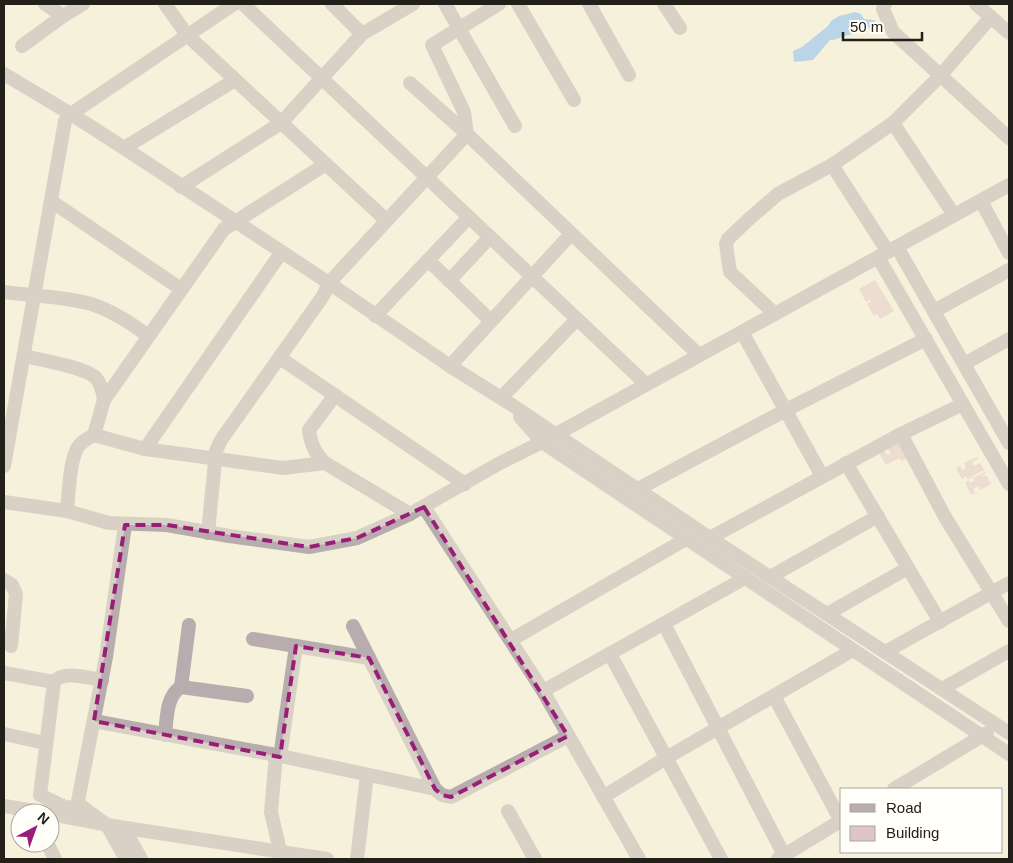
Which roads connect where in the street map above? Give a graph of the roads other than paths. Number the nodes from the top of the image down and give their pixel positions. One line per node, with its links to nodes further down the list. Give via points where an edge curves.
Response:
1 (44, 4): 15 (street)
2 (83, 4): 15 (street)
3 (165, 4): 21 (street)
4 (234, 4): 21 (street)
5 (243, 4): 26 (street)
6 (332, 4): 19 (street)
7 (413, 4): 19 (street)
8 (445, 4): 17 (street)
9 (499, 4): 17 (street)
10 (518, 4): 29 (street)
11 (588, 4): 24 (street)
12 (885, 4): 25 (street, via 883,9 893,32)
13 (976, 4): 16 (street)
14 (670, 6): 18 (street)
15 (62, 16): 22 (street)
16 (991, 17): 20 (street); 25 (street)
17 (460, 28): 33 (street); 34 (street, via 432,45 464,112)
18 (680, 28)
19 (362, 34): 26 (street)
20 (1009, 34)
21 (187, 35): 27 (street); 30 (street)
22 (22, 46)
23 (4, 74): 30 (street)
24 (629, 75)
25 (940, 76): 32 (street); 35 (street)
26 (322, 79): 31 (street); 39 (street)
27 (235, 80): 31 (street); 36 (street)
28 (410, 83): 34 (street)
29 (574, 100)
30 (71, 114): 36 (street); 42 (street, via 65,121)
31 (281, 123): 37 (street); 41 (street)
32 (893, 124): 38 (street); 44 (street)
33 (515, 126)
34 (467, 134): 39 (street); 48 (street)
35 (1009, 138)
36 (124, 148): 41 (street)
37 (326, 164): 46 (street); 47 (street)
38 (832, 165): 50 (street); 62 (street, via 778,194 726,244 730,272)
39 (426, 177): 45 (street); 46 (street)
40 (1009, 185): 43 (street)
41 (181, 186): 47 (street)
42 (51, 200): 58 (street); 60 (street)
43 (980, 201): 44 (street); 52 (street)
44 (954, 215): 50 (street)
45 (469, 217): 49 (street); 53 (street)
46 (386, 220): 57 (street)
47 (236, 223): 51 (street); 58 (street, via 224,229)
48 (571, 234): 55 (street); 71 (street)
49 (490, 237): 55 (street); 56 (street)
50 (888, 252): 61 (street); 62 (street); 68 (street)
51 (282, 253): 57 (street); 89 (street)
52 (1009, 254)
53 (428, 260): 56 (street); 63 (street)
54 (1009, 270): 61 (street)
55 (532, 276): 64 (street); 65 (street)
56 (449, 281): 65 (street)
57 (329, 283): 63 (street); 74 (street)
58 (181, 289): 67 (street)
59 (4, 292): 60 (street)
60 (33, 297): 67 (street, via 91,304 111,312); 72 (street)
61 (934, 311): 70 (street)
62 (774, 314): 66 (street)
63 (375, 316): 76 (street)
64 (577, 319): 77 (street); 81 (street)
65 (491, 321): 76 (street)
66 (742, 332): 71 (street); 83 (street)
67 (148, 336): 80 (street)
68 (926, 339): 73 (street); 83 (street)
69 (1009, 339): 75 (street)
70 (954, 347): 73 (street); 75 (street)
71 (699, 355): 77 (street)
72 (24, 356): 80 (street, via 81,370 95,378); 95 (street)
73 (936, 356): 82 (street)
74 (280, 358): 79 (street); 92 (street, via 221,440)
75 (964, 364): 78 (street)
76 (450, 366): 81 (street)
77 (646, 384): 84 (street)
78 (977, 387): 82 (street); 88 (street)
79 (335, 395): 93 (street, via 309,430 310,443); 97 (street)
80 (104, 400): 86 (street)
81 (505, 400): 84 (street); 87 (street)
82 (961, 400): 85 (street); 91 (street)
83 (786, 410): 96 (street); 99 (street)
84 (556, 434): 87 (street); 99 (street)
85 (901, 434): 94 (street); 114 (street, via 945,517)
86 (94, 436): 89 (street); 102 (street, via 85,439 76,449)
87 (542, 442): 97 (street); 108 (street)
88 (1009, 443)
89 (145, 449): 92 (street)
90 (1009, 451): 91 (street)
91 (994, 458): 98 (street)
92 (215, 459): 93 (street, via 283,468); 106 (street)
93 (325, 463): 103 (street)
94 (846, 463): 96 (street); 104 (street)
95 (4, 466)
96 (822, 476): 107 (street)
97 (465, 484): 101 (street)
98 (1009, 484)
99 (638, 489): 107 (street)
100 (4, 502): 102 (street)
101 (424, 507): 103 (street); 122 (street)
102 (67, 511): 105 (street)
103 (410, 514): 106 (street, via 357,538 309,547)
104 (878, 516): 109 (street); 110 (street)
105 (125, 525): 106 (street, via 168,525); 131 (street)
106 (208, 532)
107 (710, 538): 110 (street)
108 (686, 539): 111 (street); 122 (street)
109 (908, 568): 115 (street); 117 (street)
110 (770, 577): 115 (street)
111 (745, 578): 118 (street); 125 (street)
112 (4, 580): 123 (street, via 12,585 16,594)
113 (1009, 583): 114 (street)
114 (992, 593): 116 (street); 117 (street)
115 (827, 614): 127 (street)
116 (1009, 621)
117 (940, 622): 127 (street)
118 (664, 624): 128 (street); 140 (street)
119 (189, 625): 133 (street)
120 (353, 626): 129 (street)
121 (253, 639): 124 (street)
122 (511, 640): 135 (street)
123 (11, 646)
124 (296, 646): 129 (street); 147 (street)
125 (853, 650): 137 (street); 144 (street)
126 (1009, 651): 134 (street)
127 (885, 652): 134 (street)
128 (610, 654): 135 (street); 148 (street)
129 (369, 658): 151 (street)
130 (4, 673): 132 (street)
131 (102, 680): 132 (street, via 66,676); 138 (street)
132 (54, 682): 145 (street)
133 (181, 687): 136 (street); 142 (street, via 170,697)
134 (942, 689): 139 (street)
135 (543, 691): 143 (street)
136 (247, 696)
137 (774, 696): 140 (street); 156 (street)
138 (94, 721): 142 (street); 153 (street, via 78,801)
139 (1006, 727): 144 (street)
140 (719, 728): 148 (street); 161 (street)
141 (4, 734): 145 (street)
142 (165, 734): 147 (street)
143 (568, 736): 151 (street, via 451,797); 152 (street)
144 (982, 736): 146 (street); 150 (street)
145 (45, 743): 153 (street, via 40,795 65,807)
146 (1009, 754)
147 (278, 756): 149 (street); 160 (street, via 271,812)
148 (666, 758): 152 (street); 168 (street)
149 (367, 775): 151 (street); 165 (street)
150 (896, 788)
151 (435, 789)
152 (604, 796): 167 (street)
153 (85, 809): 158 (street)
154 (508, 811): 166 (street)
155 (60, 815): 158 (street)
156 (840, 819)
157 (840, 822): 161 (street)
158 (107, 825): 159 (street); 162 (street)
159 (124, 828): 160 (street); 163 (street)
160 (280, 851): 164 (street)
161 (782, 858)
162 (126, 859)
163 (141, 859)
164 (327, 859)
165 (358, 859)
166 (535, 859)
167 (639, 859)
168 (721, 859)

